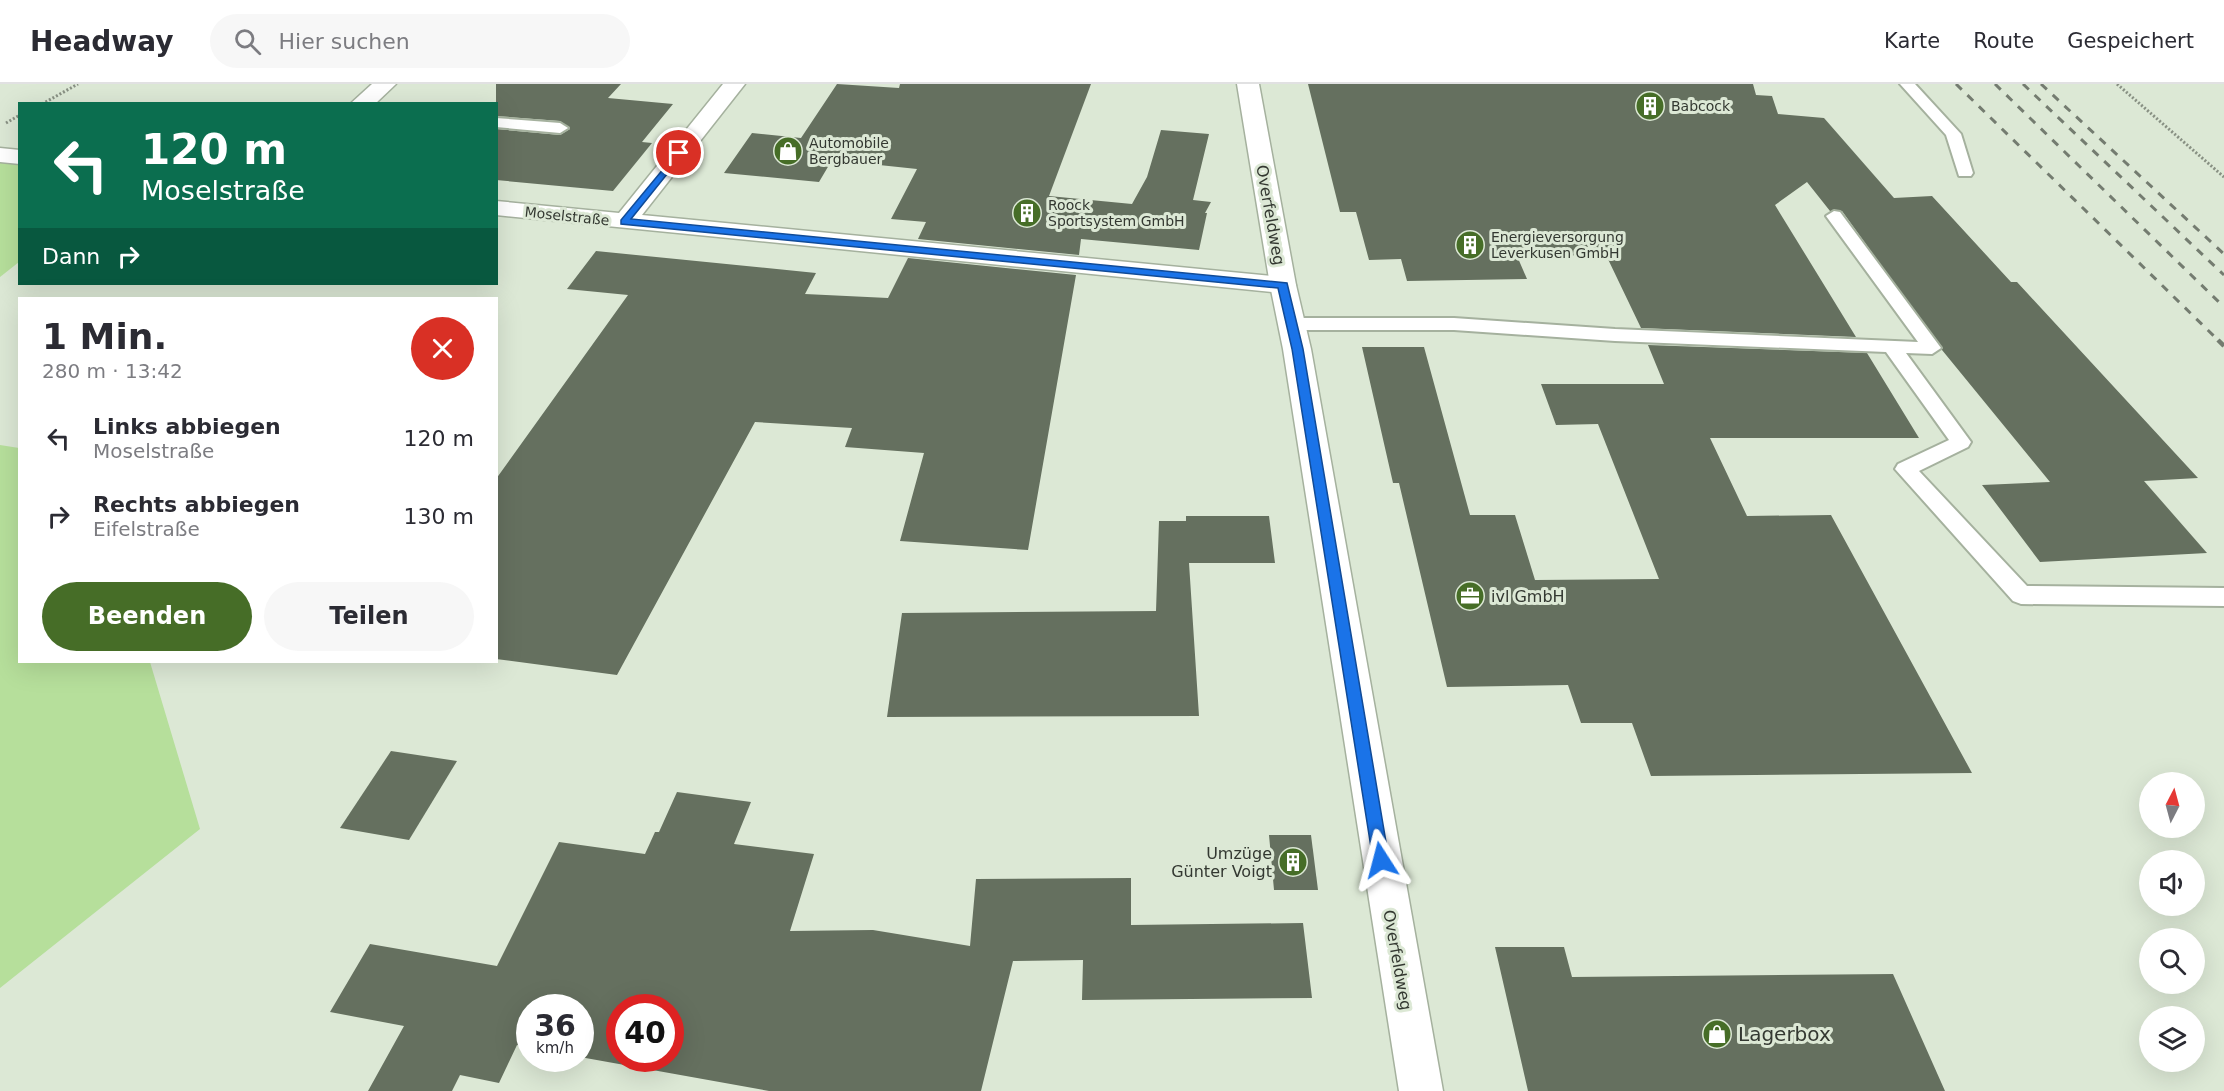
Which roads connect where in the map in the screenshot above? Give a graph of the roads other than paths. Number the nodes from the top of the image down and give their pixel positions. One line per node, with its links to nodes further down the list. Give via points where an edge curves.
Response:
1 (385, 84): 5 (street)
2 (734, 84): 13 (street)
3 (1248, 84): 14 (street, Overfeldweg)
4 (1907, 84): 10 (lane, via 1953,134)
5 (363, 102)
6 (498, 122): 7 (lane)
7 (560, 128)
8 (0, 155): 9 (street)
9 (18, 157)
10 (1965, 173)
11 (498, 208): 13 (street, Moselstraße)
12 (1834, 216): 16 (lane, via 1932,348)
13 (624, 222): 14 (street, Moselstraße)
14 (1283, 285): 15 (street, Overfeldweg)
15 (1291, 324): 16 (lane, via 1454,324); 18 (street, Overfeldweg)
16 (1892, 347): 17 (lane, via 1960,442 1905,469 2021,595)
17 (2224, 597)
18 (1421, 1091)

